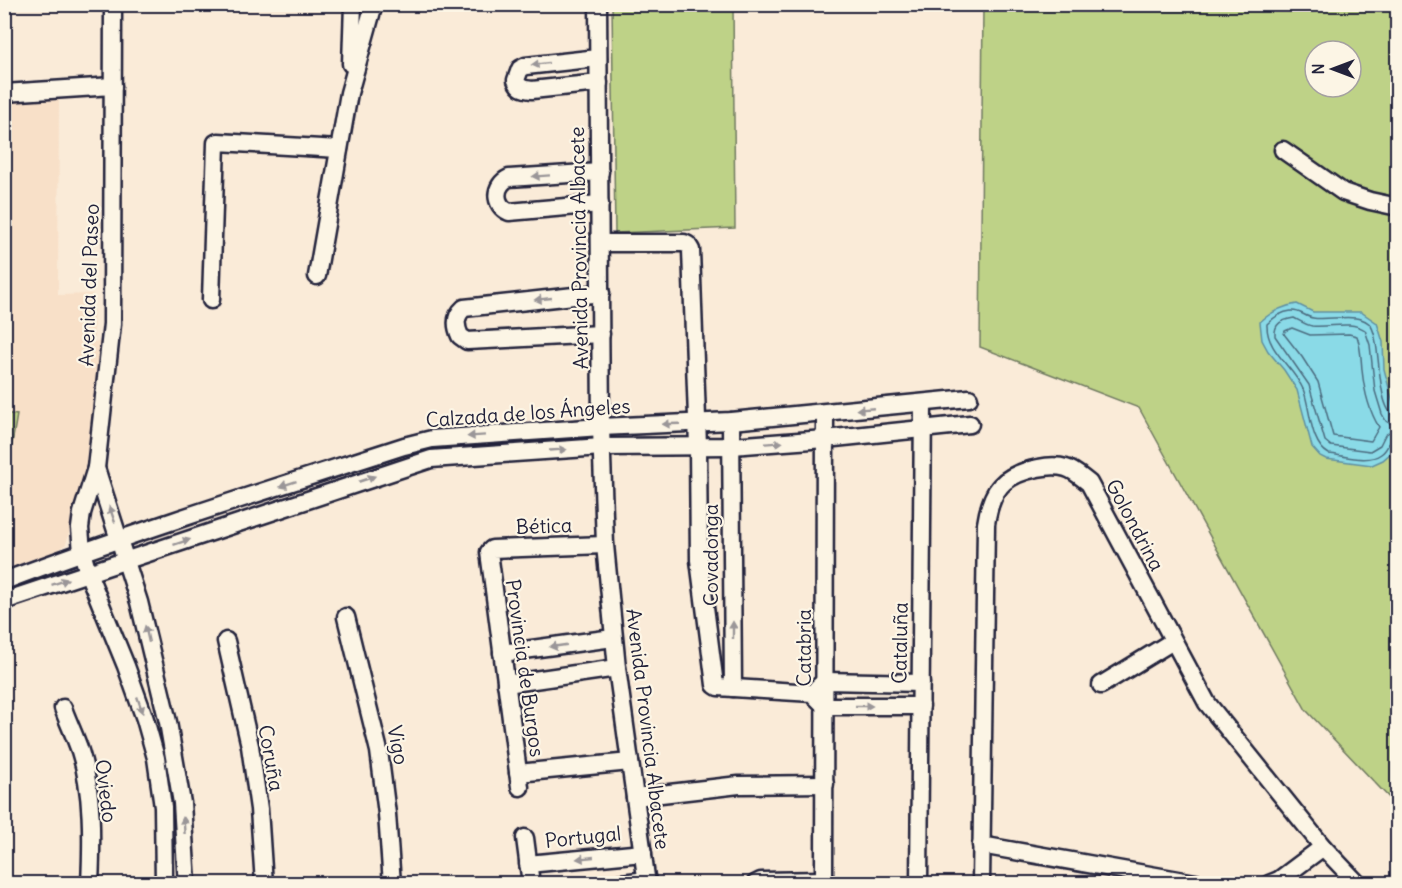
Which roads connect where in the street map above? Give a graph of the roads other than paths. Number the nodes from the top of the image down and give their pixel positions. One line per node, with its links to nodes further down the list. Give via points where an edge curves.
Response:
1 (113, 4): 7 (street, Avenida del Paseo)
2 (353, 4): 9 (street)
3 (374, 4): 9 (street)
4 (598, 4): 5 (street, Avenida Provincia Albacete)
5 (598, 58): 6 (street, Avenida Provincia Albacete); 6 (street, one-way to 6, via 526,66 520,69 516,80 518,86 532,90)
6 (598, 83): 12 (street, Avenida Provincia Albacete)
7 (113, 86): 8 (street); 32 (street, Avenida del Paseo, via 112,324)
8 (4, 93)
9 (350, 93): 10 (street)
10 (339, 149): 16 (street); 18 (street, via 216,143)
11 (1283, 150): 14 (street, via 1343,192)
12 (600, 172): 13 (street, Avenida Provincia Albacete); 13 (street, one-way to 13, via 509,178 499,186 497,195 501,209 508,212)
13 (600, 204): 15 (street, Avenida Provincia Albacete)
14 (1398, 207)
15 (600, 243): 17 (street, Avenida Provincia Albacete); 24 (street, via 684,243 690,247)
16 (317, 276)
17 (601, 293): 19 (street, Avenida Provincia Albacete); 19 (street, one-way to 19, via 464,308 456,321 460,336 467,341)
18 (212, 300)
19 (601, 334): 26 (street, Avenida Provincia Albacete)
20 (969, 398): 21 (street, Calzada de los Ángeles)
21 (923, 404): 22 (street, Calzada de los Ángeles, one-way to 22); 27 (street, Cataluña)
22 (825, 412): 23 (street, Calzada de los Ángeles); 28 (street, Catabria)
23 (732, 421): 24 (street, Calzada de los Ángeles); 30 (street, Covadonga)
24 (697, 423): 26 (street, Calzada de los Ángeles, one-way to 26); 29 (street)
25 (970, 424): 27 (street, Calzada de los Ángeles)
26 (601, 427): 31 (street, Avenida Provincia Albacete); 33 (street, Calzada de los Ángeles, one-way to 33, via 423,441)
27 (923, 429): 28 (street, Calzada de los Ángeles); 48 (street, Cataluña)
28 (825, 439): 30 (street, Calzada de los Ángeles, one-way to 28); 47 (street, Catabria)
29 (698, 446): 30 (street, Calzada de los Ángeles); 31 (street, Calzada de los Ángeles); 51 (street, via 701,580 715,685)
30 (732, 446): 51 (street, Covadonga, one-way to 30)
31 (602, 447): 34 (street, Avenida Provincia Albacete); 37 (street, Calzada de los Ángeles, one-way to 31, via 431,459)
32 (96, 468): 33 (street, Avenida del Paseo, one-way to 32); 35 (street, via 82,513)
33 (120, 538): 35 (street, Calzada de los Ángeles); 37 (street, Avenida del Paseo)
34 (605, 545): 36 (street, Bética, via 492,549); 42 (street, Avenida Provincia Albacete)
35 (82, 552): 38 (street); 39 (street, Calzada de los Ángeles)
36 (489, 554): 45 (street, Provincia de Burgos)
37 (126, 560): 38 (street); 68 (street, Avenida del Paseo, one-way to 37, via 176,763 146,628)
38 (88, 573): 40 (street, one-way to 38); 67 (street, one-way to 67, via 130,676 156,758 163,807)
39 (4, 581)
40 (4, 601)
41 (346, 617): 70 (street, Vigo, via 379,751)
42 (613, 638): 45 (street, one-way to 45); 46 (street, Avenida Provincia Albacete)
43 (226, 641): 69 (street, Coruña, via 259,809)
44 (1173, 641): 50 (street); 60 (street, Golondrina, via 1089,483 1067,468 1050,466 1019,472 1001,485 989,503 986,524); 61 (street, Golondrina, via 1207,703)
45 (502, 653): 49 (street, Provincia de Burgos)
46 (617, 668): 49 (street); 56 (street, Avenida Provincia Albacete)
47 (825, 681): 48 (street); 52 (street); 53 (street, Catabria)
48 (921, 683): 54 (street, Cataluña)
49 (506, 684): 56 (street, Provincia de Burgos, via 519,780)
50 (1101, 685)
51 (725, 688): 52 (street)
52 (812, 693): 53 (street)
53 (825, 706): 54 (street, one-way to 54); 57 (street, Catabria)
54 (921, 706): 74 (street, Cataluña)
55 (63, 708): 66 (street, Oviedo, via 80,750 87,783)
56 (630, 762): 58 (street, Avenida Provincia Albacete)
57 (825, 784): 58 (street, via 739,785); 65 (street, Catabria)
58 (635, 796): 62 (street, Avenida Provincia Albacete)
59 (525, 838): 63 (street)
60 (981, 845): 75 (street, Golondrina); 76 (street)
61 (1323, 847): 77 (street); 78 (street, Golondrina)
62 (643, 853): 63 (street, Portugal, one-way to 63); 64 (street, Avenida Provincia Albacete)
63 (528, 864): 71 (street)
64 (647, 882): 72 (street)
65 (824, 882): 73 (street)
66 (90, 884)
67 (164, 884)
68 (187, 884)
69 (264, 884)
70 (392, 884)
71 (531, 884)
72 (613, 884)
73 (755, 884)
74 (919, 884)
75 (981, 884)
76 (1201, 884)
77 (1269, 884)
78 (1358, 884)

